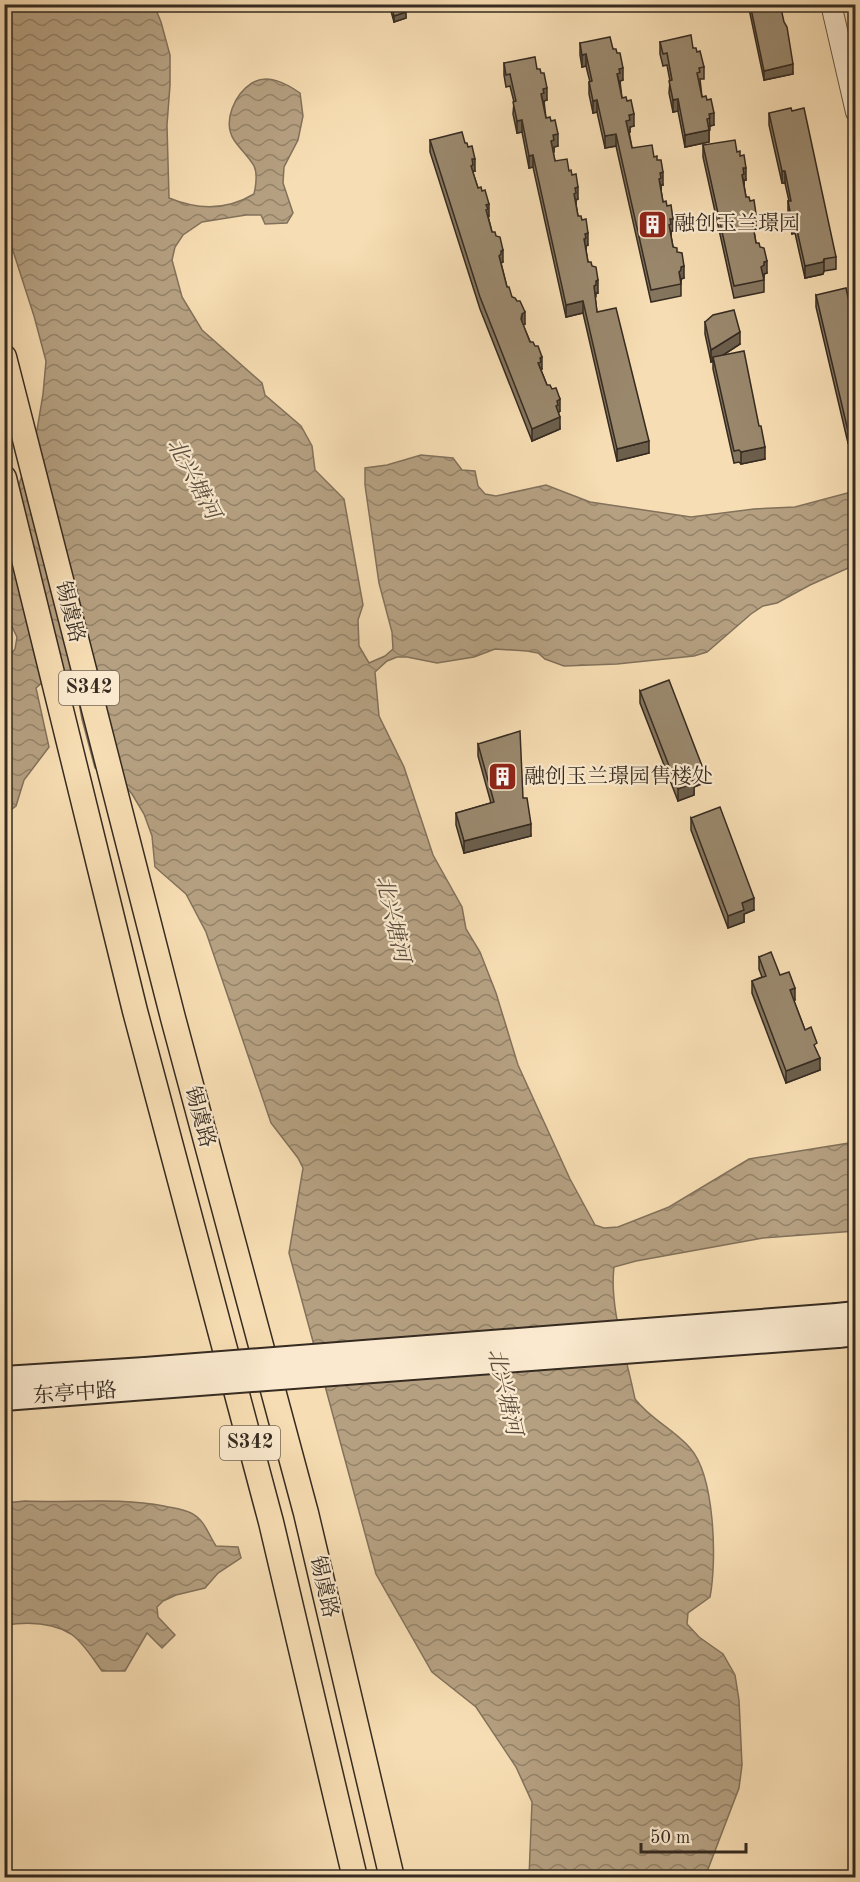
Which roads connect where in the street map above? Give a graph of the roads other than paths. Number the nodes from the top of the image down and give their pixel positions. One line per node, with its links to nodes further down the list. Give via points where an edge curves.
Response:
1 (831, 4): 2 (street)
2 (855, 112)
3 (4, 357): 12 (main road, 锡虞路 / S342, via 173,1018 306,1513)
4 (4, 478): 6 (main road, 锡虞路 / S342)
5 (4, 500): 6 (main road)
6 (25, 560): 11 (main road, 锡虞路 / S342, via 135,1011 271,1522)
7 (846, 1324): 9 (main road, bridge)
8 (4, 1378): 9 (main road, 东亭中路)
9 (146, 1379): 10 (main road, 东亭中路)
10 (4, 1399)
11 (356, 1878)
12 (392, 1878)

